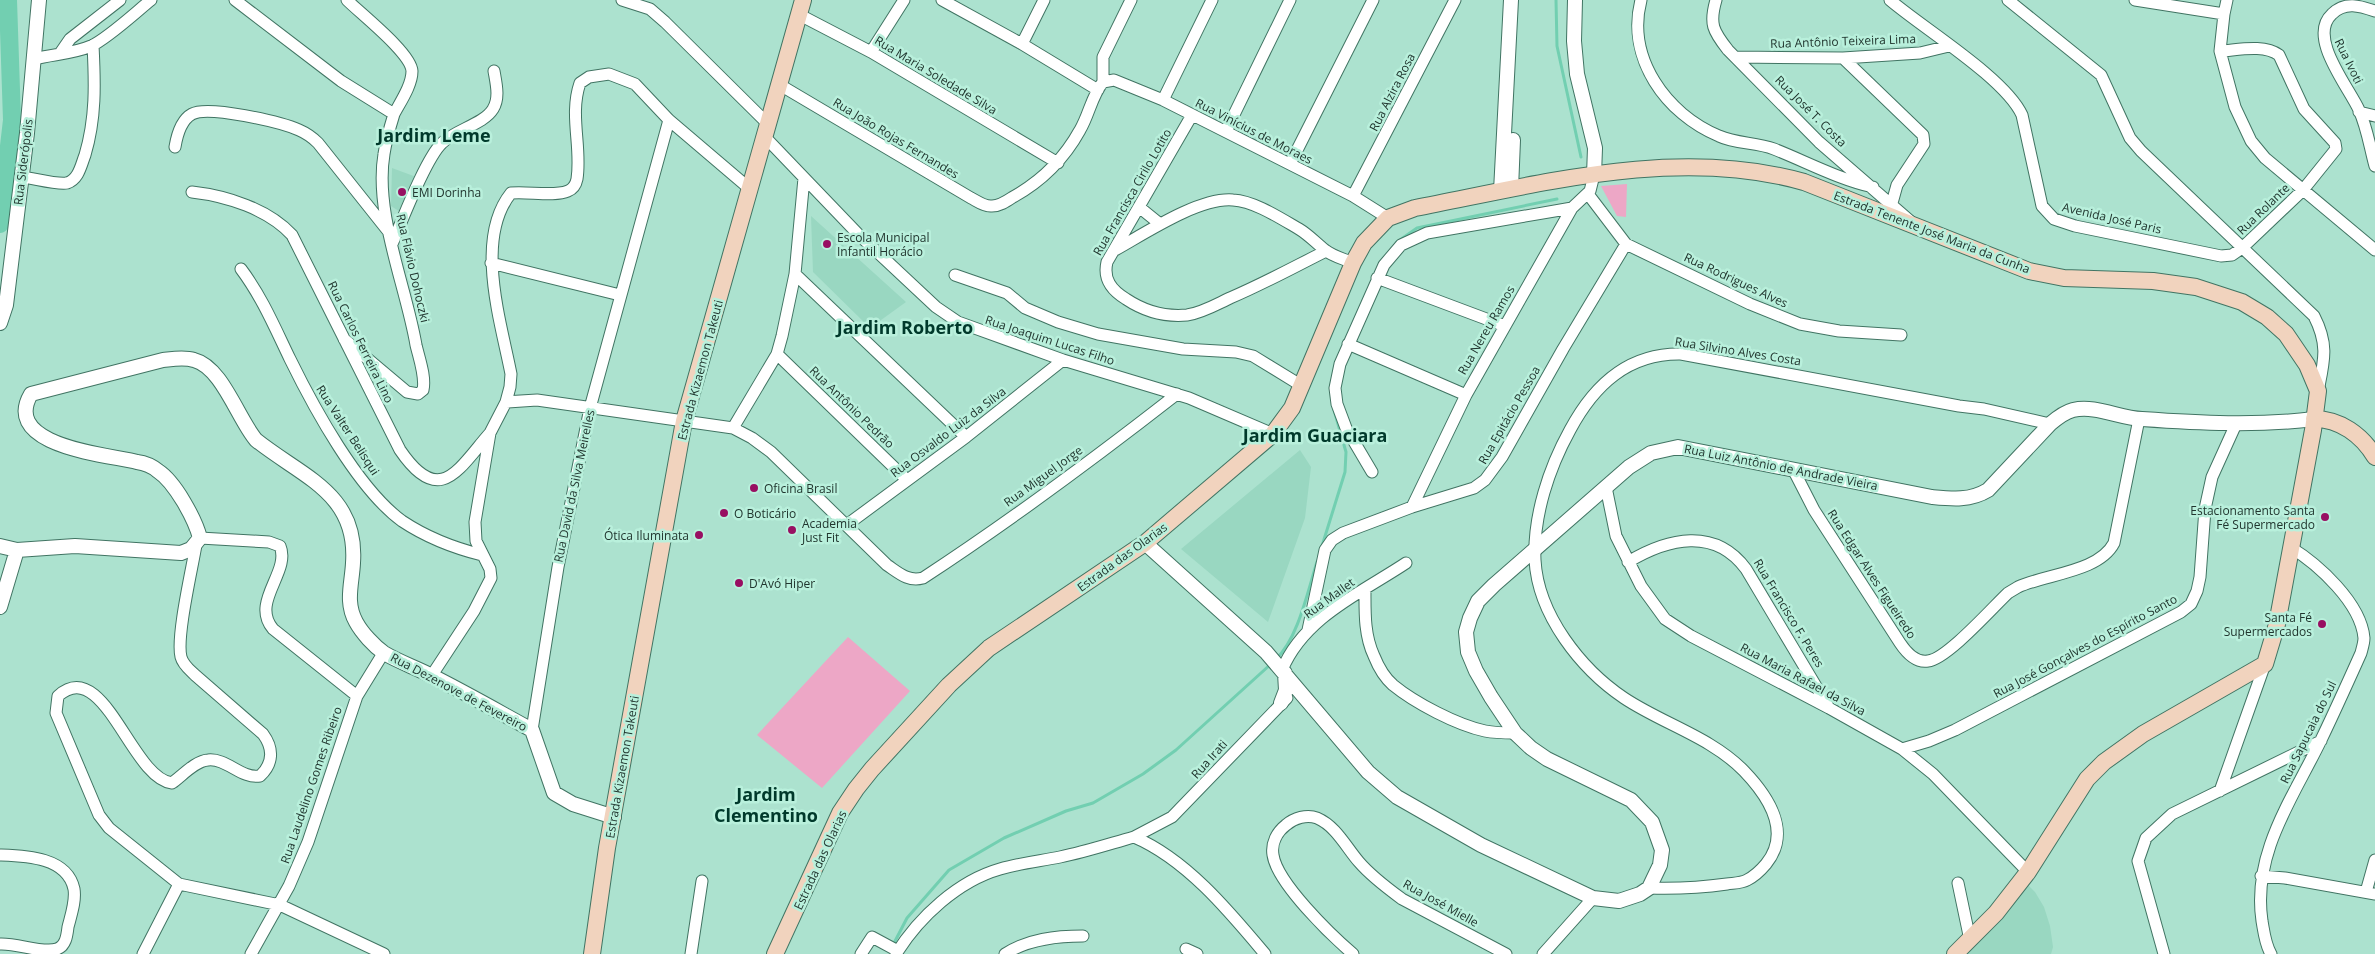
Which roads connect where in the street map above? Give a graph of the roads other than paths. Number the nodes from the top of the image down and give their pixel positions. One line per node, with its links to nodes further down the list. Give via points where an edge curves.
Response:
1 (39, 0): 34 (street, Rua Siderópolis)
2 (120, 0): 31 (street, via 70,39)
3 (151, 0): 28 (street)
4 (236, 0): 41 (street, via 341,81)
5 (347, 0): 41 (street, Rua Flávio Dohoczki, via 401,51 411,65 409,82)
6 (622, 0): 45 (street, Rua Joaquim Lucas Filho, via 650,9 666,22)
7 (904, 0): 32 (street)
8 (942, 0): 27 (street)
9 (1044, 0): 27 (street)
10 (1131, 0): 38 (street, via 1103,57)
11 (1212, 0): 39 (street)
12 (1290, 0): 46 (street)
13 (1373, 0): 49 (street)
14 (1455, 0): 60 (street, Rua Alzira Rosa)
15 (1575, 0): 51 (street, via 1577,74 1595,148)
16 (1641, 0): 54 (street, via 1639,33 1648,71 1664,98 1685,116 1718,136 1773,148 1841,178)
17 (1716, 0): 33 (street, Rua José T. Costa, via 1714,28)
18 (1890, 0): 29 (street, Avenida José Paris)
19 (2008, 0): 70 (street, via 2092,66 2107,84 2130,138)
20 (2135, 0): 23 (street)
21 (2228, 0): 26 (street)
22 (1514, 1): 56 (street)
23 (2164, 2): 26 (street)
24 (800, 4): 32 (street, Rua Maria Soledade Silva); 37 (main road, Estrada Kizaemon Takeuti)
25 (2375, 11): 40 (street, Rua Ivoti, via 2349,5 2340,8 2326,20 2322,38)
26 (2224, 14): 30 (street)
27 (1022, 44): 38 (street)
28 (93, 45): 31 (street, via 71,53); 52 (street, via 94,121 79,172 69,182 62,183)
29 (1949, 46): 35 (street, Rua Antônio Teixeira Lima, via 1920,53); 70 (street, Avenida José Paris, via 2009,94 2018,106 2042,206 2054,219 2221,256 2232,255)
30 (2220, 51): 57 (street, via 2235,107 2251,140 2265,158); 57 (street, Rua Rolante, via 2262,49 2279,55 2304,109 2335,143 2334,154)
31 (61, 52): 34 (street)
32 (871, 52): 48 (street, Rua Maria Soledade Silva)
33 (1736, 57): 35 (street, Rua Antônio Teixeira Lima); 54 (street, Rua José T. Costa, via 1818,142)
34 (34, 58): 52 (street, Rua Siderópolis)
35 (1843, 58): 61 (street, via 1923,135 1924,144 1902,176)
36 (494, 71): 68 (street, via 497,93 493,109 481,120 453,134 437,149)
37 (780, 85): 45 (main road, Estrada Kizaemon Takeuti); 48 (street, Rua João Rojas Fernandes, via 986,205 1000,205 1044,177)
38 (1101, 86): 39 (street, Rua Vinícius de Moraes, via 1114,80); 48 (street, via 1080,131)
39 (1163, 100): 42 (street, Rua Vinícius de Moraes)
40 (2360, 112): 43 (street); 50 (street, Rua Ivoti)
41 (394, 114): 67 (street, Rua Flávio Dohoczki, via 382,175)
42 (1192, 114): 46 (street, Rua Vinícius de Moraes); 62 (street, Rua Francisca Cirilo Lotito)
43 (2375, 116)
44 (669, 120): 55 (street); 74 (street, via 635,84 623,78 598,74 584,79 575,107 576,181 567,191 511,193 497,221); 80 (street, Rua David da Silva Meirelles)
45 (766, 130): 53 (street, Rua Joaquim Lucas Filho); 55 (main road, Estrada Kizaemon Takeuti)
46 (1226, 131): 49 (street, Rua Vinícius de Moraes)
47 (175, 147): 67 (street, via 185,120 202,110 290,126 310,135 318,143)
48 (1058, 163)
49 (1290, 164): 60 (street, Rua Vinícius de Moraes)
50 (2375, 166)
51 (1594, 175): 56 (main road, Estrada Tenente José Maria da Cunha); 59 (street); 66 (main road, Estrada Tenente José Maria da Cunha, via 1664,168 1768,173 1804,182)
52 (22, 177): 81 (street, Rua Siderópolis, via 6,305)
53 (804, 178): 77 (street); 87 (street, Rua Joaquim Lucas Filho, via 870,246 947,316 991,336)
54 (1873, 187): 61 (street, Rua José T. Costa)
55 (750, 189): 96 (main road, Estrada Kizaemon Takeuti)
56 (1506, 190): 64 (main road, Estrada das Olarias, via 1415,208)
57 (2303, 190): 70 (street, Rua Rolante); 71 (street)
58 (192, 192): 84 (street, Rua Carlos Ferreira Lino, via 243,204 282,224 301,250)
59 (1588, 194): 63 (street, Rua Nereu Ramos); 69 (street, Rua Rodrigues Alves)
60 (1353, 196): 64 (street, Rua Vinícius de Moraes)
61 (1892, 203): 66 (street, Rua José T. Costa)
62 (1139, 207): 65 (street); 72 (street, Rua Francisca Cirilo Lotito)
63 (1572, 208): 79 (street, via 1412,238 1393,253); 82 (street, Rua Nereu Ramos)
64 (1388, 218): 75 (main road, Estrada das Olarias, via 1364,243)
65 (1160, 224): 72 (street); 73 (street, via 1208,203 1234,200 1247,203 1300,230)
66 (1917, 227): 89 (main road, Estrada Tenente José Maria da Cunha, via 2008,264 2049,276 2161,282 2196,287 2242,302 2267,317 2286,334 2307,365)
67 (388, 231): 68 (street, Rua Flávio Dohoczki)
68 (392, 244): 84 (street, Rua Flávio Dohoczki, via 424,386 418,394 407,392)
69 (1626, 244): 83 (street, Rua Rodrigues Alves, via 1750,304 1800,324 1839,331); 108 (street, Rua Epitácio Pessoa, via 1493,471 1474,488)
70 (2242, 248): 89 (street, via 2314,316 2324,340 2325,356)
71 (2375, 250)
72 (1113, 251): 73 (street, Rua Francisca Cirilo Lotito, via 1105,270 1111,286 1134,305 1170,315 1206,309)
73 (1326, 251): 75 (street)
74 (491, 263): 80 (street); 92 (street, via 511,374)
75 (1353, 263): 88 (main road, Estrada das Olarias)
76 (241, 269): 116 (street, Rua Valter Belisqui, via 263,300 310,401 388,510 418,531 443,543)
77 (795, 274): 86 (street); 102 (street)
78 (955, 275): 88 (street, via 1007,293 1025,308 1058,322 1098,334 1183,349 1253,356)
79 (1377, 278): 82 (street); 85 (street)
80 (620, 295): 93 (street, Rua David da Silva Meirelles)
81 (0, 323)
82 (1505, 326): 91 (street, Rua Nereu Ramos)
83 (1901, 335)
84 (344, 339): 100 (street, Rua Carlos Ferreira Lino, via 400,450 418,473 439,480 451,477)
85 (1348, 344): 91 (street); 105 (street, via 1334,388 1346,428)
86 (777, 354): 99 (street); 106 (street, Rua Antônio Pedrão)
87 (1063, 360): 90 (street, Rua Joaquim Lucas Filho); 102 (street, Rua Osvaldo Luiz da Silva)
88 (1302, 386): 101 (main road, Estrada das Olarias)
89 (2318, 391): 95 (main road)
90 (1177, 394): 101 (street, Rua Joaquim Lucas Filho); 109 (street, Rua Miguel Jorge, via 1117,441 923,578 905,577 894,570)
91 (1466, 395): 108 (street, Rua Nereu Ramos)
92 (506, 402): 93 (street, via 537,400); 100 (street)
93 (590, 408): 96 (street); 130 (street, Rua David da Silva Meirelles, via 558,567)
94 (2139, 419): 97 (street, Rua Luiz Antônio de Andrade Vieira, via 2094,410 2074,410); 98 (street, Rua Luiz Antônio de Andrade Vieira); 104 (street, Rua Edgar Alves Figueiredo, via 2110,549 2096,562 2008,593 1948,650 1936,660 1926,662 1915,658 1900,643 1814,510)
95 (2314, 419): 98 (street, Rua Luiz Antônio de Andrade Vieira); 103 (main road, via 2328,419 2344,425); 114 (main road)
96 (684, 421): 99 (street); 135 (main road, Estrada Kizaemon Takeuti)
97 (2050, 424): 104 (street, Rua Luiz Antônio de Andrade Vieira, via 1988,490 1970,498 1932,497); 112 (street, Rua Silvino Alves Costa, via 1984,408 1959,406 1731,362 1682,354 1654,355 1624,367 1602,386 1577,416 1549,478 1541,506)
98 (2236, 424): 133 (street, Rua José Gonçalves do Espírito Santo, via 2212,477 2205,508 2200,577 2191,604 1955,730)
99 (733, 428): 109 (street, via 771,452)
100 (490, 433): 116 (street, via 475,522 476,541)
101 (1274, 434): 111 (main road, Estrada das Olarias)
102 (966, 437): 106 (street, Rua Osvaldo Luiz da Silva)
103 (2373, 448)
104 (1794, 469): 107 (street, Rua Luiz Antônio de Andrade Vieira, via 1678,447 1640,459)
105 (1372, 472)
106 (908, 480): 109 (street, Rua Osvaldo Luiz da Silva)
107 (1606, 488): 112 (street, Rua Luiz Antônio de Andrade Vieira); 118 (street, Rua Maria Rafael da Silva, via 1616,536)
108 (1412, 506): 121 (street, Rua Epitácio Pessoa, via 1332,540 1326,550)
109 (848, 524)
110 (198, 542): 115 (street, via 181,553 75,546); 123 (street, Rua Dezenove de Fevereiro, via 191,516 160,472 138,462 64,450 35,440 19,430 15,423 20,402 31,394 163,360 200,362 216,376 256,440 328,492 343,511 352,530 354,549 349,607 370,640); 127 (street, via 264,542 280,546 282,555 266,610 267,622); 143 (street, via 181,631 181,658 185,666 268,740 271,756 267,770 254,777 208,760 172,783 165,782 145,766 92,692 84,688 62,692 56,706 56,713 99,815 109,828)
111 (1145, 543): 125 (street); 158 (main road, Estrada das Olarias, via 989,648 949,685 872,769 840,813)
112 (1536, 545): 131 (street, Rua Luiz Antônio de Andrade Vieira, via 1478,601 1466,632 1468,652 1476,671); 144 (street, Rua Silvino Alves Costa, via 1537,575 1544,598 1561,631 1583,661 1625,699 1708,743 1733,761 1766,798 1775,816 1778,837 1775,853 1760,872 1746,881 1690,890)
113 (0, 546): 115 (street)
114 (2290, 547): 122 (street, Rua Sapucaia do Sul, via 2306,556 2328,576); 124 (main road, via 2277,624)
115 (17, 550): 120 (street)
116 (482, 555): 126 (street, via 491,574 488,586)
117 (1406, 562): 119 (street, Rua Mallet)
118 (1628, 562): 129 (street, Rua Maria Rafael da Silva, via 1652,604 1676,628); 129 (street, Rua Francisco F. Peres, via 1660,545 1678,542 1710,542 1730,551 1746,569)
119 (1365, 589): 121 (street, Rua Mallet); 131 (street, via 1365,621 1369,640 1374,655 1392,684 1429,708 1459,722 1484,731)
120 (0, 607)
121 (1308, 630): 125 (street, Rua Mallet)
122 (2370, 639): 132 (street, Rua Sapucaia do Sul)
123 (384, 652): 126 (street, Rua Dezenove de Fevereiro); 127 (street, Rua Laudelino Gomes Ribeiro)
124 (2265, 664): 134 (street); 139 (main road, via 2143,734 2104,762 2087,779)
125 (1283, 670): 128 (street); 128 (street, via 1286,690)
126 (432, 675): 130 (street, Rua Dezenove de Fevereiro)
127 (357, 696): 147 (street, Rua Laudelino Gomes Ribeiro, via 308,842)
128 (1293, 696): 136 (street, Rua Irati, via 1172,818); 146 (street, via 1397,797 1481,845)
129 (1829, 708): 133 (street, Rua Maria Rafael da Silva)
130 (532, 730): 135 (street, Rua David da Silva Meirelles, via 554,793 573,804)
131 (1515, 733): 144 (street, Rua Luiz Antônio de Andrade Vieira, via 1547,760 1631,800 1643,810 1652,822 1662,850 1660,866)
132 (2321, 741): 134 (street); 140 (street, Rua Sapucaia do Sul, via 2284,812)
133 (1902, 748): 139 (street, Rua Maria Rafael da Silva, via 1933,774)
134 (2220, 791): 166 (street, via 2172,814 2154,829 2141,849 2138,861)
135 (614, 817): 156 (main road, Estrada Kizaemon Takeuti)
136 (1134, 837): 152 (street, Rua Irati, via 980,876 934,909); 161 (street, via 1166,853 1230,913)
137 (0, 855): 150 (street, via 51,862 72,882 74,899 66,936 59,949)
138 (2375, 860): 145 (street)
139 (2028, 872): 149 (main road)
140 (2261, 876): 145 (street); 167 (street, Rua Sapucaia do Sul, via 2260,906 2264,937)
141 (702, 881): 157 (street)
142 (1958, 882): 149 (street)
143 (179, 884): 147 (street); 153 (street)
144 (1650, 888): 146 (street, via 1619,901)
145 (2370, 893)
146 (1593, 898): 164 (street)
147 (280, 905): 151 (street); 154 (street, Rua Laudelino Gomes Ribeiro)
148 (1083, 936): 160 (street, via 1035,941)
149 (1970, 940): 165 (main road)
150 (0, 944)
151 (360, 949): 155 (street)
152 (896, 952): 159 (street, via 875,938)
153 (142, 954)
154 (251, 954)
155 (384, 954)
156 (592, 954)
157 (691, 954)
158 (775, 954)
159 (861, 954)
160 (1006, 954)
161 (1265, 954)
162 (1353, 954): 163 (street, Rua José Mielle, via 1291,890 1276,865 1273,847 1276,836 1290,820 1316,817 1329,825 1363,866 1395,894)
163 (1506, 954)
164 (1543, 954)
165 (1956, 954)
166 (2164, 954)
167 (2271, 954)

